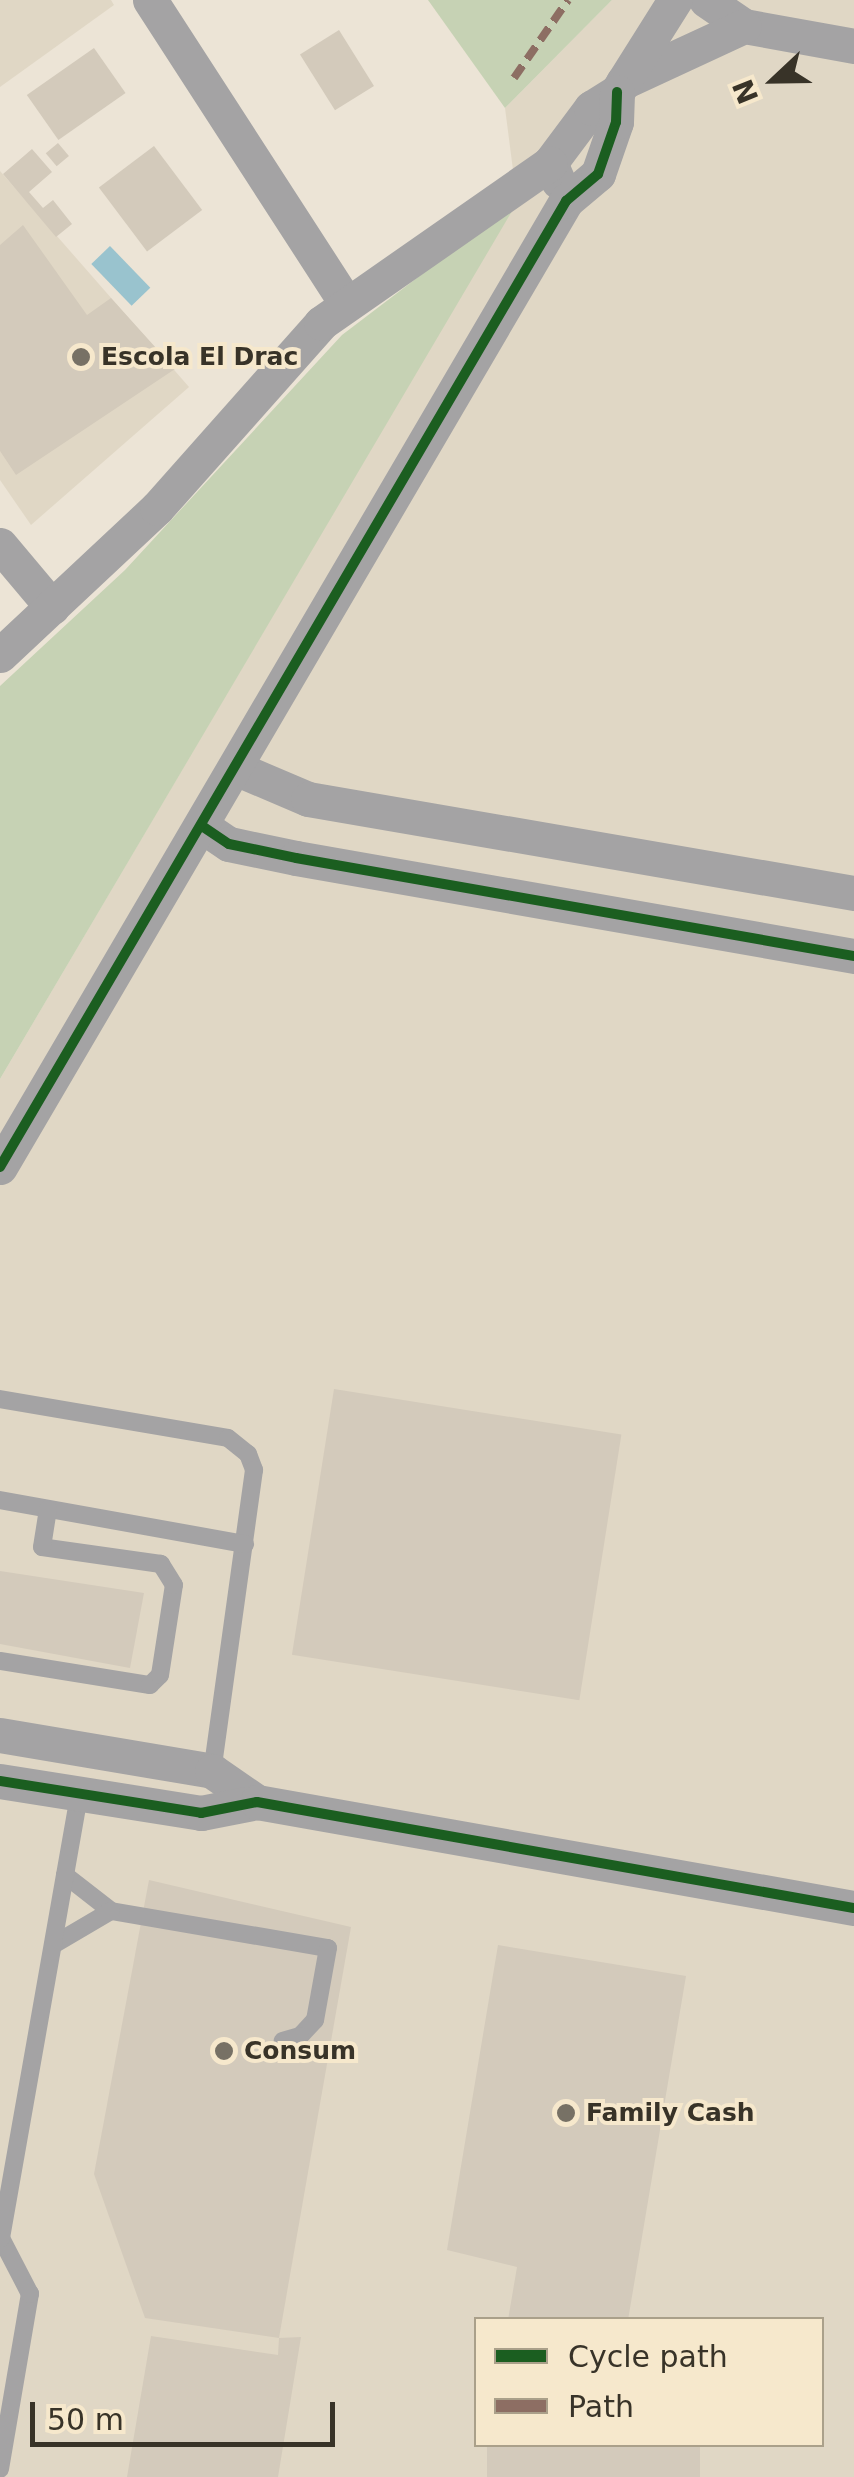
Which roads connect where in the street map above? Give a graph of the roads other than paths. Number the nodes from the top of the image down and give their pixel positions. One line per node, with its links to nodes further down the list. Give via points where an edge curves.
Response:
1 (150, 0): 9 (street)
2 (675, 0): 6 (street)
3 (706, 0): 4 (street)
4 (744, 26): 5 (street); 6 (street)
5 (854, 46)
6 (620, 87): 7 (street, via 592,108); 8 (street, via 598,174)
7 (550, 162): 8 (street); 9 (street)
8 (566, 201): 13 (street)
9 (345, 302): 11 (street, via 157,508)
10 (0, 545): 11 (street)
11 (52, 607): 12 (street)
12 (0, 655)
13 (236, 768): 14 (street); 15 (street, via 308,799)
14 (202, 826): 16 (street, via 229,844 296,858); 17 (street)
15 (854, 893)
16 (854, 956)
17 (0, 1167)
18 (0, 1399): 21 (lane, via 240,1443 254,1470)
19 (0, 1500): 20 (lane)
20 (48, 1509): 21 (lane); 22 (lane, via 42,1547 161,1564 174,1585 160,1675 150,1684)
21 (245, 1544): 24 (lane)
22 (0, 1662)
23 (0, 1735): 24 (street)
24 (212, 1771): 27 (street)
25 (0, 1781): 26 (street)
26 (79, 1794): 27 (street, via 201,1813); 28 (lane)
27 (258, 1802): 29 (street)
28 (65, 1875): 30 (lane); 31 (lane)
29 (854, 1908)
30 (112, 1911): 31 (lane); 32 (lane, via 328,1948 315,2020)
31 (52, 1945): 33 (lane)
32 (284, 2041)
33 (1, 2238): 34 (lane, via 30,2294)
34 (0, 2469)

